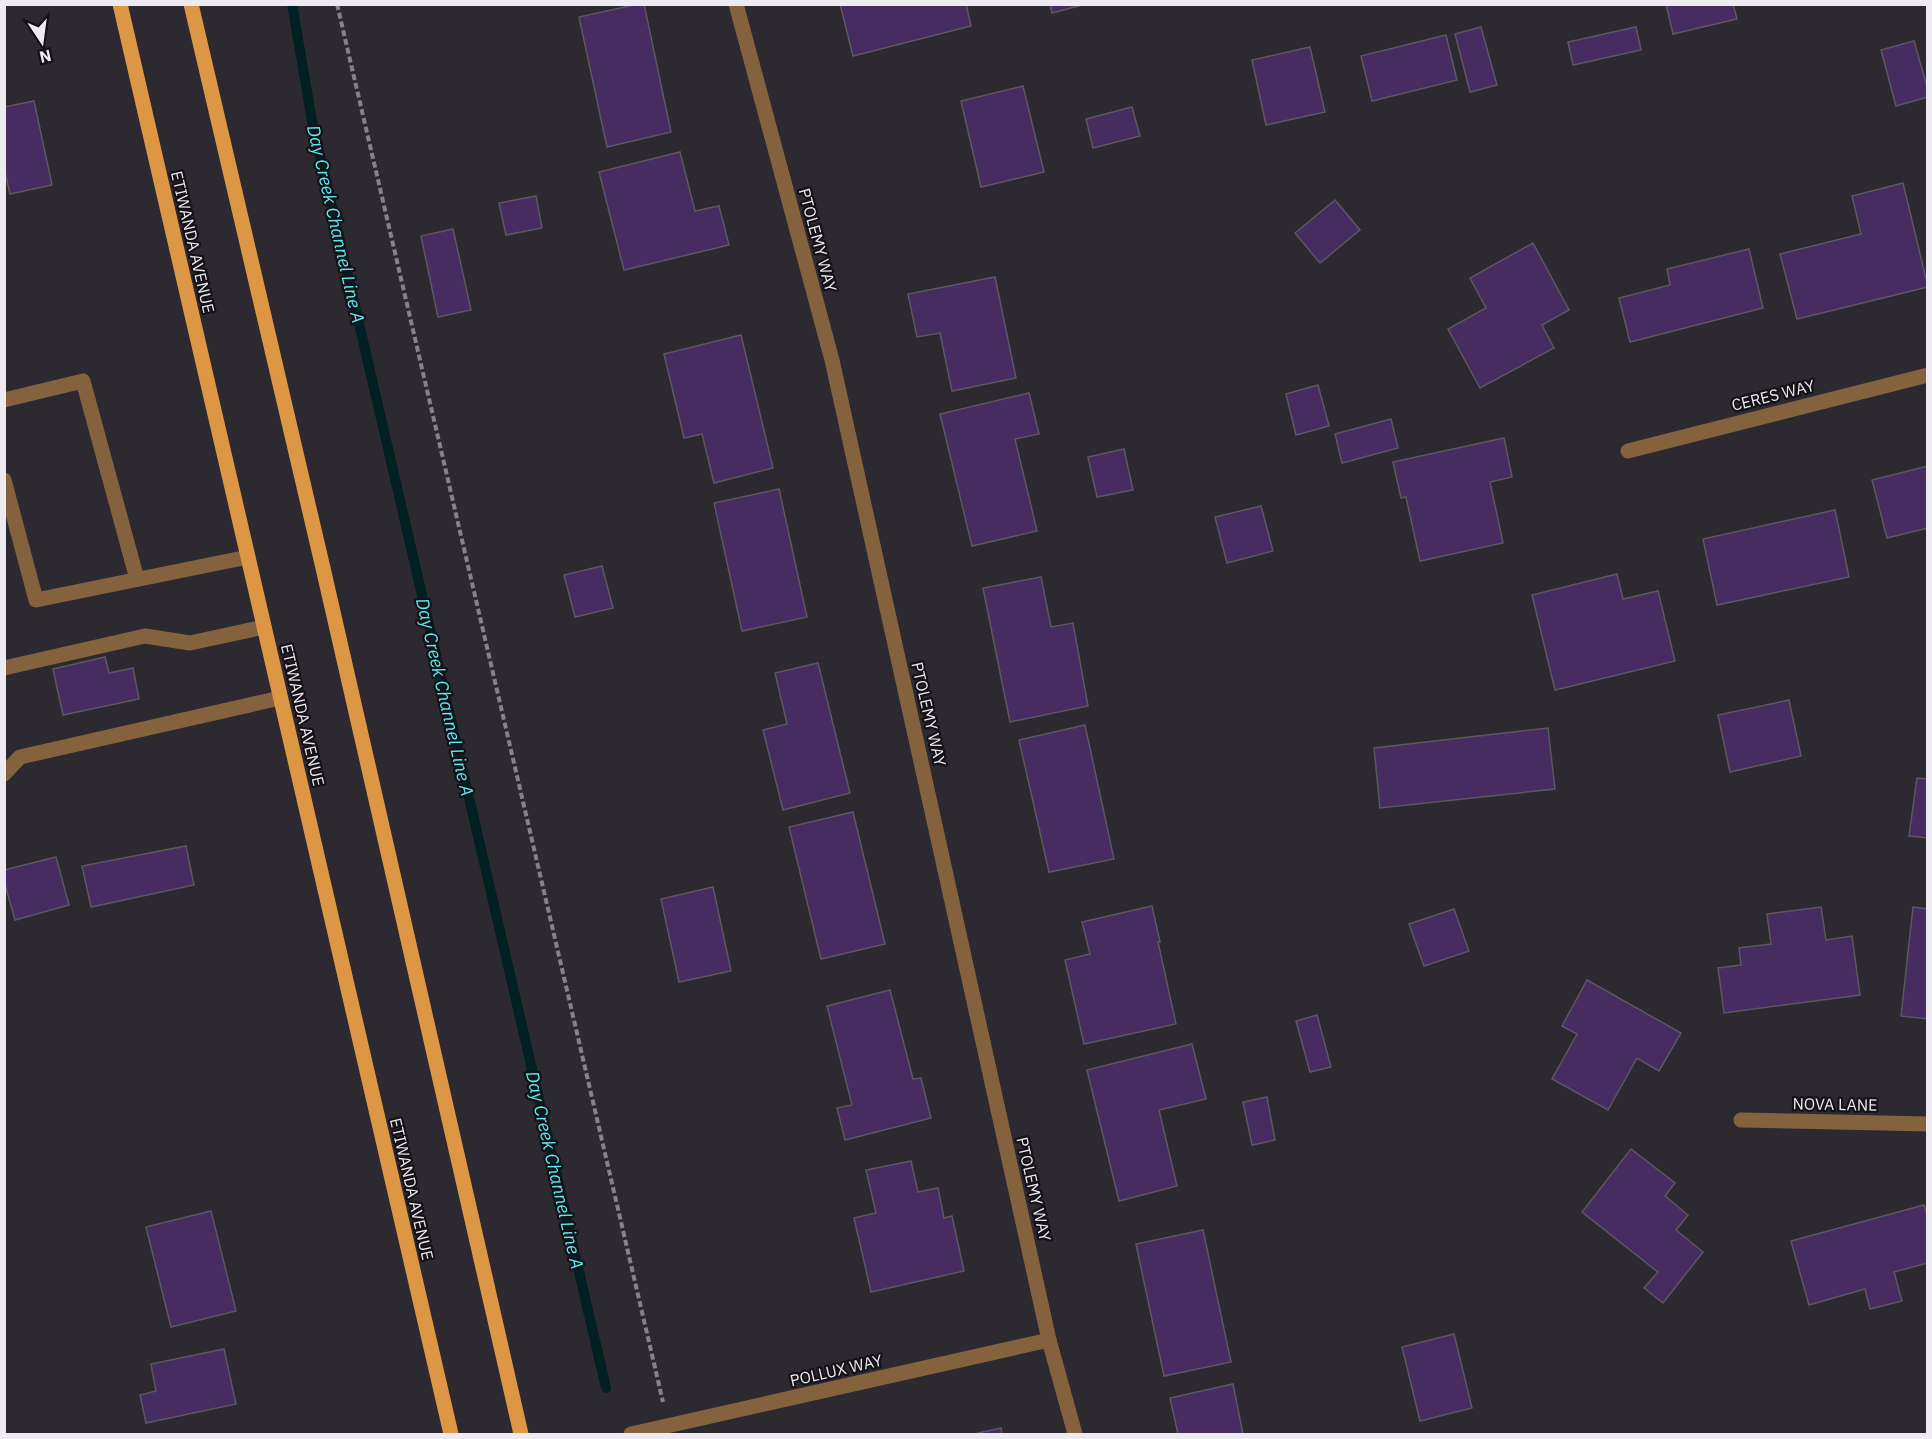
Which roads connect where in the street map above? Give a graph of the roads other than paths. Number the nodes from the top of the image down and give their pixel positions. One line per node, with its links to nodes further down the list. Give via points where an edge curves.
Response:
1 (120, 4): 8 (main road, ETIWANDA AVENUE)
2 (191, 4): 18 (main road)
3 (736, 4): 16 (street, PTOLEMY WAY, via 832,360)
4 (1928, 375): 6 (street, CERES WAY)
5 (4, 400): 9 (street, via 83,381)
6 (1628, 451)
7 (4, 480): 9 (street, via 36,600)
8 (248, 557): 9 (street); 10 (main road, ETIWANDA AVENUE)
9 (137, 579)
10 (264, 627): 11 (street, via 190,643 145,636); 12 (main road, ETIWANDA AVENUE)
11 (4, 668)
12 (280, 698): 13 (street, via 20,757); 17 (main road, ETIWANDA AVENUE)
13 (4, 774)
14 (1741, 1120): 15 (street, NOVA LANE)
15 (1928, 1124)
16 (1049, 1340): 19 (street, POLLUX WAY); 20 (street, PTOLEMY WAY)
17 (451, 1434)
18 (521, 1434)
19 (631, 1434)
20 (1075, 1434)

